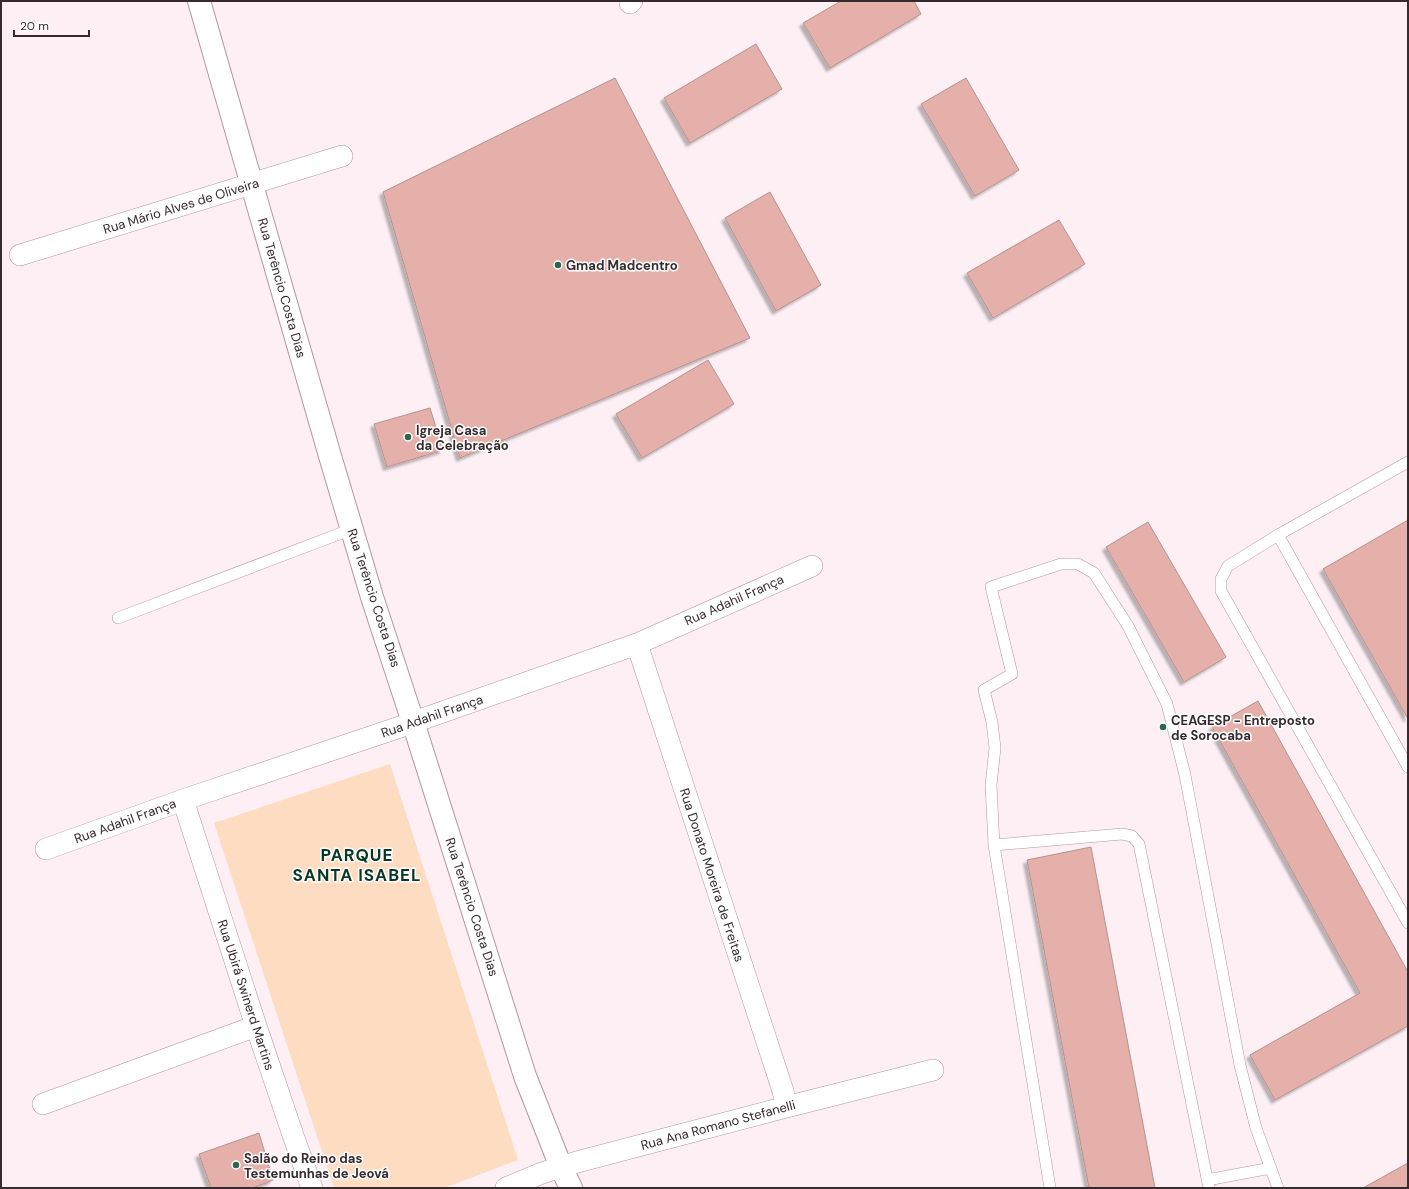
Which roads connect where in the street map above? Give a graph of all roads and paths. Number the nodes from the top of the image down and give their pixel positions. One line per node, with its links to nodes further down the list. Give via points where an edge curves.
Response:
1 (199, 1): 3 (street, Rua Terêncio Costa Dias)
2 (342, 156): 3 (street, Rua Mário Alves de Oliveira)
3 (252, 184): 4 (street, Rua Mário Alves de Oliveira); 6 (street, Rua Terêncio Costa Dias)
4 (20, 255)
5 (1408, 462): 7 (lane)
6 (352, 529): 9 (lane); 11 (street, Rua Terêncio Costa Dias)
7 (1278, 535): 12 (lane); 16 (lane, via 1228,566 1221,579 1221,591)
8 (812, 566): 10 (street, Rua Adahil França)
9 (118, 618)
10 (637, 644): 11 (street, Rua Adahil França); 20 (street, Rua Donato Moreira de Freitas, via 783,1091)
11 (413, 722): 13 (street, Rua Adahil França); 21 (street, Rua Terêncio Costa Dias, via 525,1076)
12 (1408, 767)
13 (183, 800): 15 (street, Rua Adahil França); 17 (street, Rua Ubirá Swinerd Martins)
14 (994, 845): 22 (lane, via 991,785 995,748 984,690 1012,674 991,587 1061,564 1078,564 1094,573 1128,626 1167,704 1185,775 1240,1066 1256,1128); 23 (lane, via 1122,834 1132,836 1139,844); 27 (lane)
15 (46, 849)
16 (1408, 923)
17 (256, 1026): 19 (street); 24 (street, Rua Ubirá Swinerd Martins)
18 (933, 1070): 20 (street, Rua Ana Romano Stefanelli)
19 (43, 1104)
20 (786, 1107): 21 (street, Rua Ana Romano Stefanelli)
21 (561, 1167): 25 (street, Rua Ana Romano Stefanelli); 26 (street, Rua Terêncio Costa Dias)
22 (1271, 1168): 23 (lane); 28 (lane)
23 (1208, 1184)
24 (312, 1188)
25 (506, 1188)
26 (571, 1188)
27 (1050, 1188)
28 (1278, 1188)

